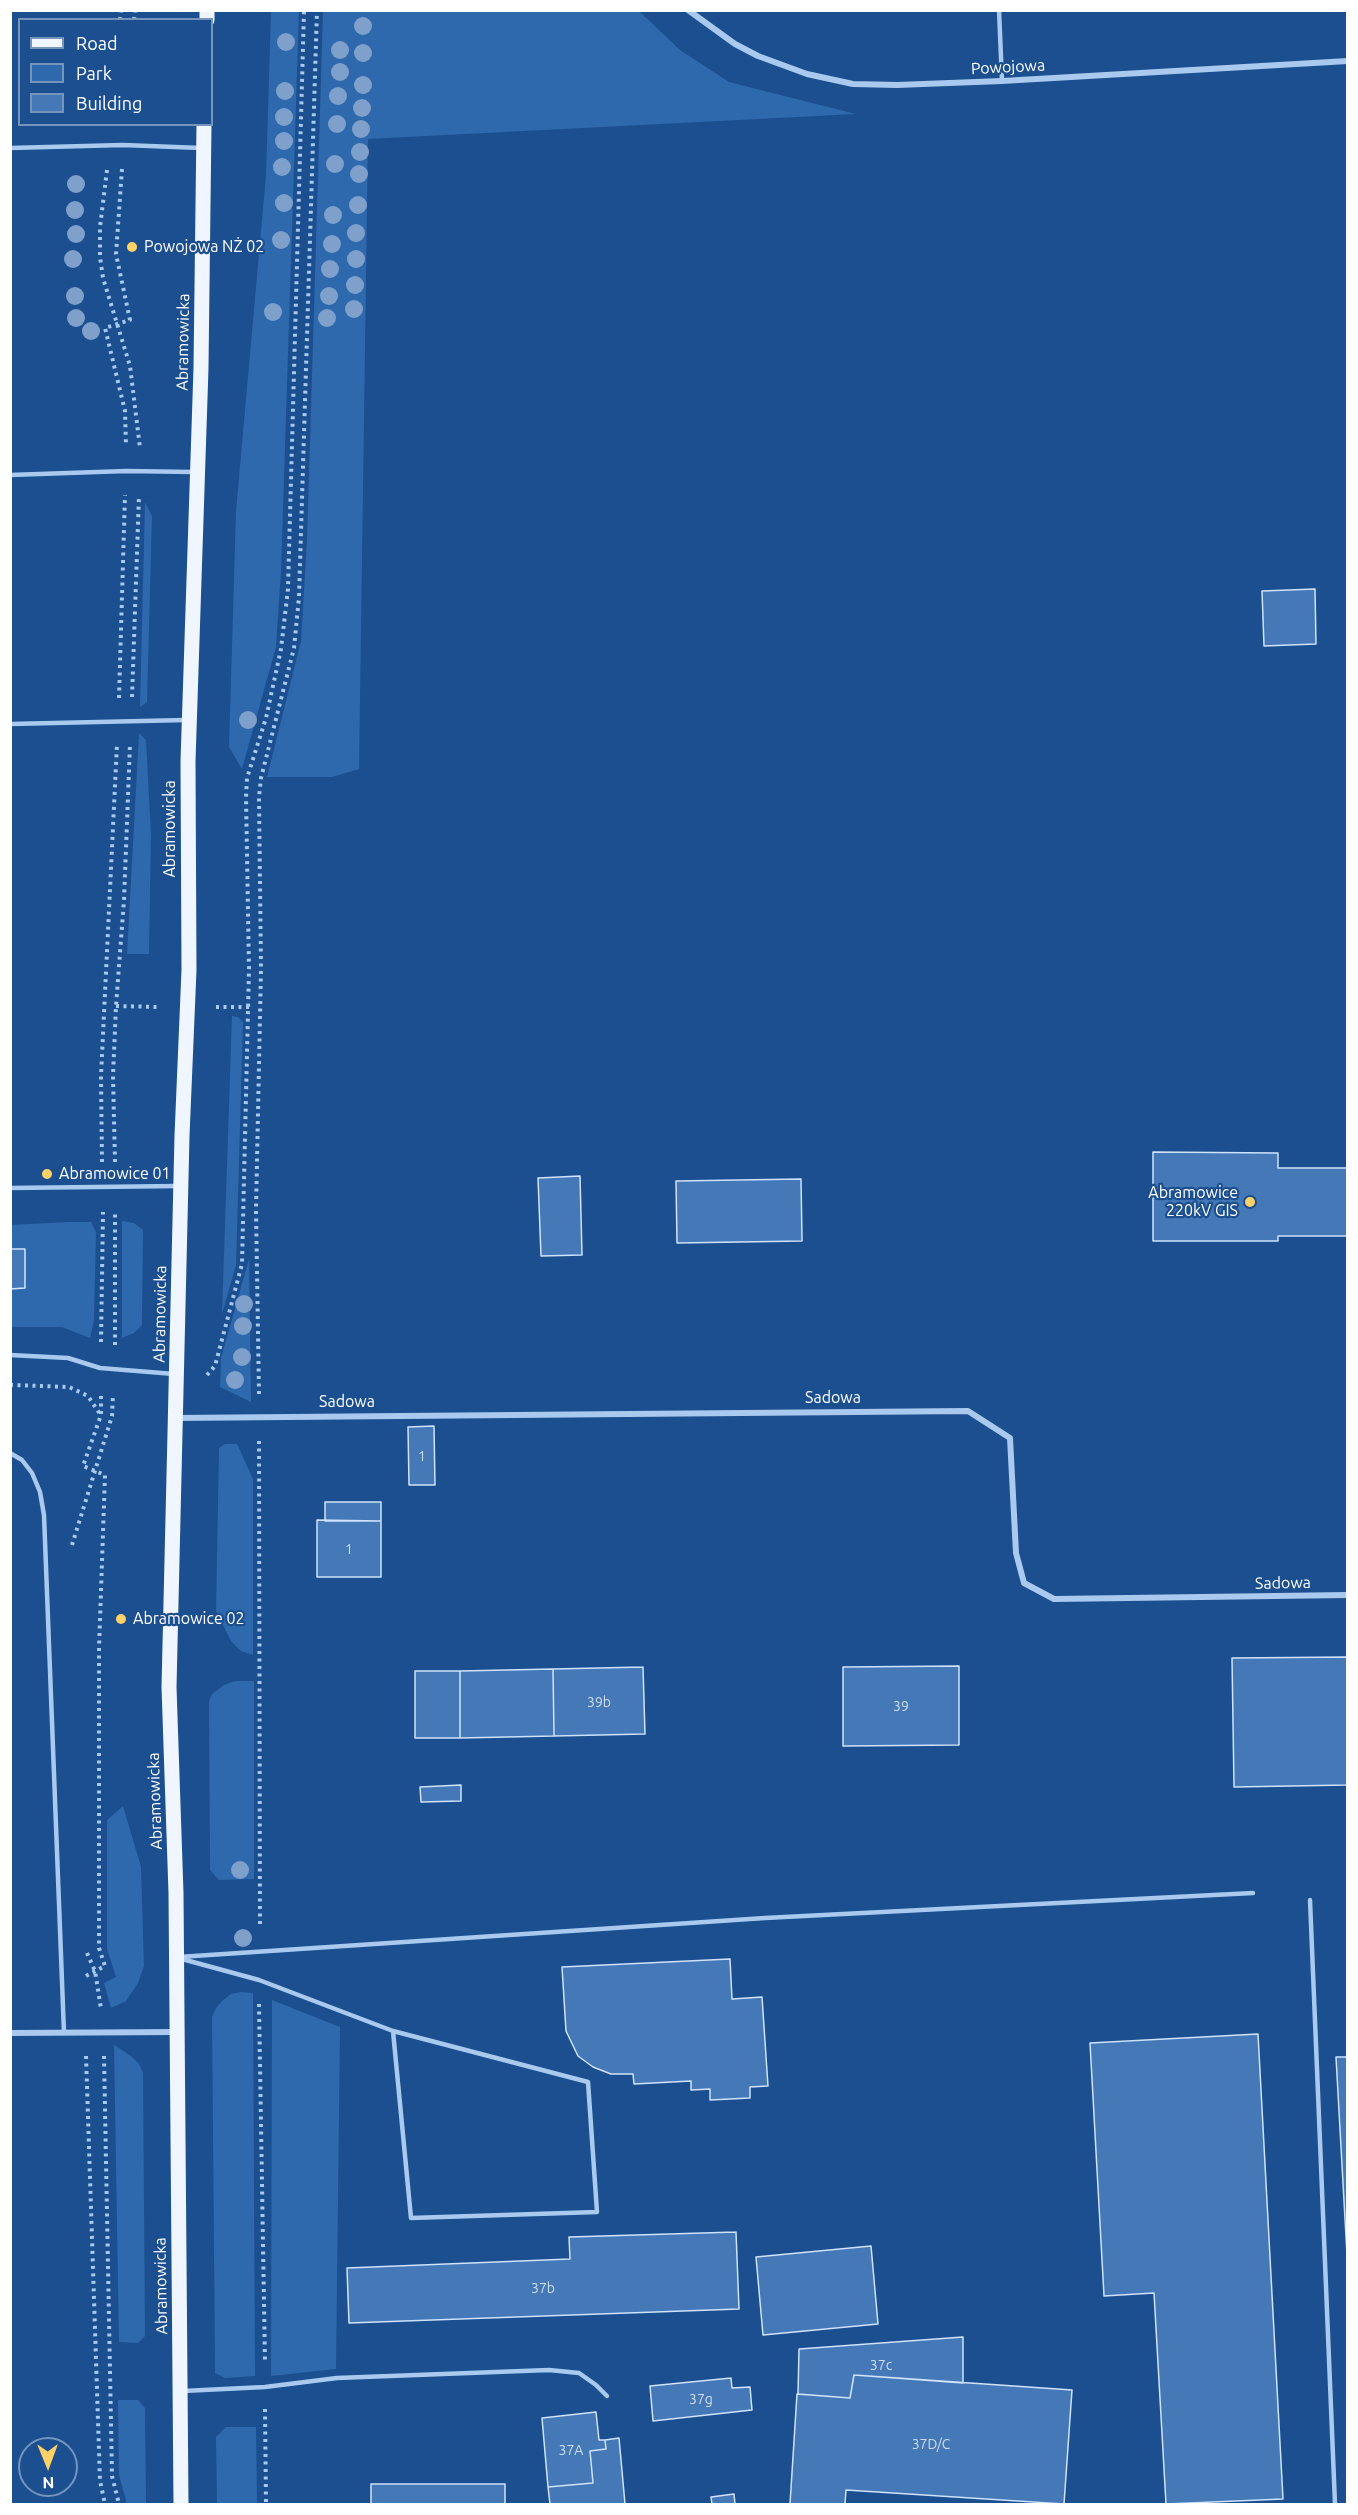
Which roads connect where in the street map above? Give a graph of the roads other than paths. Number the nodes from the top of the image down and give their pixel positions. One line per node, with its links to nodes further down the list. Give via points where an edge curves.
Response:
1 (688, 10): 4 (street, Powojowa, via 758,56 815,76 873,85)
2 (999, 10): 4 (lane)
3 (1347, 61): 4 (street, Powojowa)
4 (1002, 81)
5 (204, 126): 7 (main road, Abramowicka)
6 (10, 148): 7 (lane)
7 (204, 148): 8 (main road, Abramowicka)
8 (196, 472): 9 (lane); 10 (main road, Abramowicka)
9 (10, 475)
10 (189, 720): 11 (lane); 12 (main road, Abramowicka, via 189,970)
11 (10, 724)
12 (181, 1186): 13 (lane); 15 (main road, Abramowicka)
13 (10, 1188)
14 (10, 1355): 15 (lane, via 68,1358 100,1368)
15 (176, 1374): 16 (main road, Abramowicka)
16 (175, 1413): 18 (street, Sadowa, via 259,1416 968,1411 1010,1438 1016,1553 1021,1573 1024,1582 1054,1599); 21 (main road, Abramowicka, via 169,1717)
17 (10, 1453): 25 (lane, via 32,1473 44,1515)
18 (1347, 1595)
19 (1253, 1893): 21 (lane, via 765,1918)
20 (1310, 1900): 29 (lane)
21 (176, 1957): 22 (lane, via 259,1980); 23 (main road, Abramowicka)
22 (393, 2031): 22 (lane, via 411,2218 597,2212 588,2082)
23 (177, 2032): 25 (street); 26 (main road, Abramowicka)
24 (10, 2033): 25 (street)
25 (64, 2033)
26 (180, 2392): 27 (lane, via 337,2378 549,2370 579,2373); 28 (main road, Abramowicka)
27 (607, 2396)
28 (181, 2505)
29 (1335, 2505)

